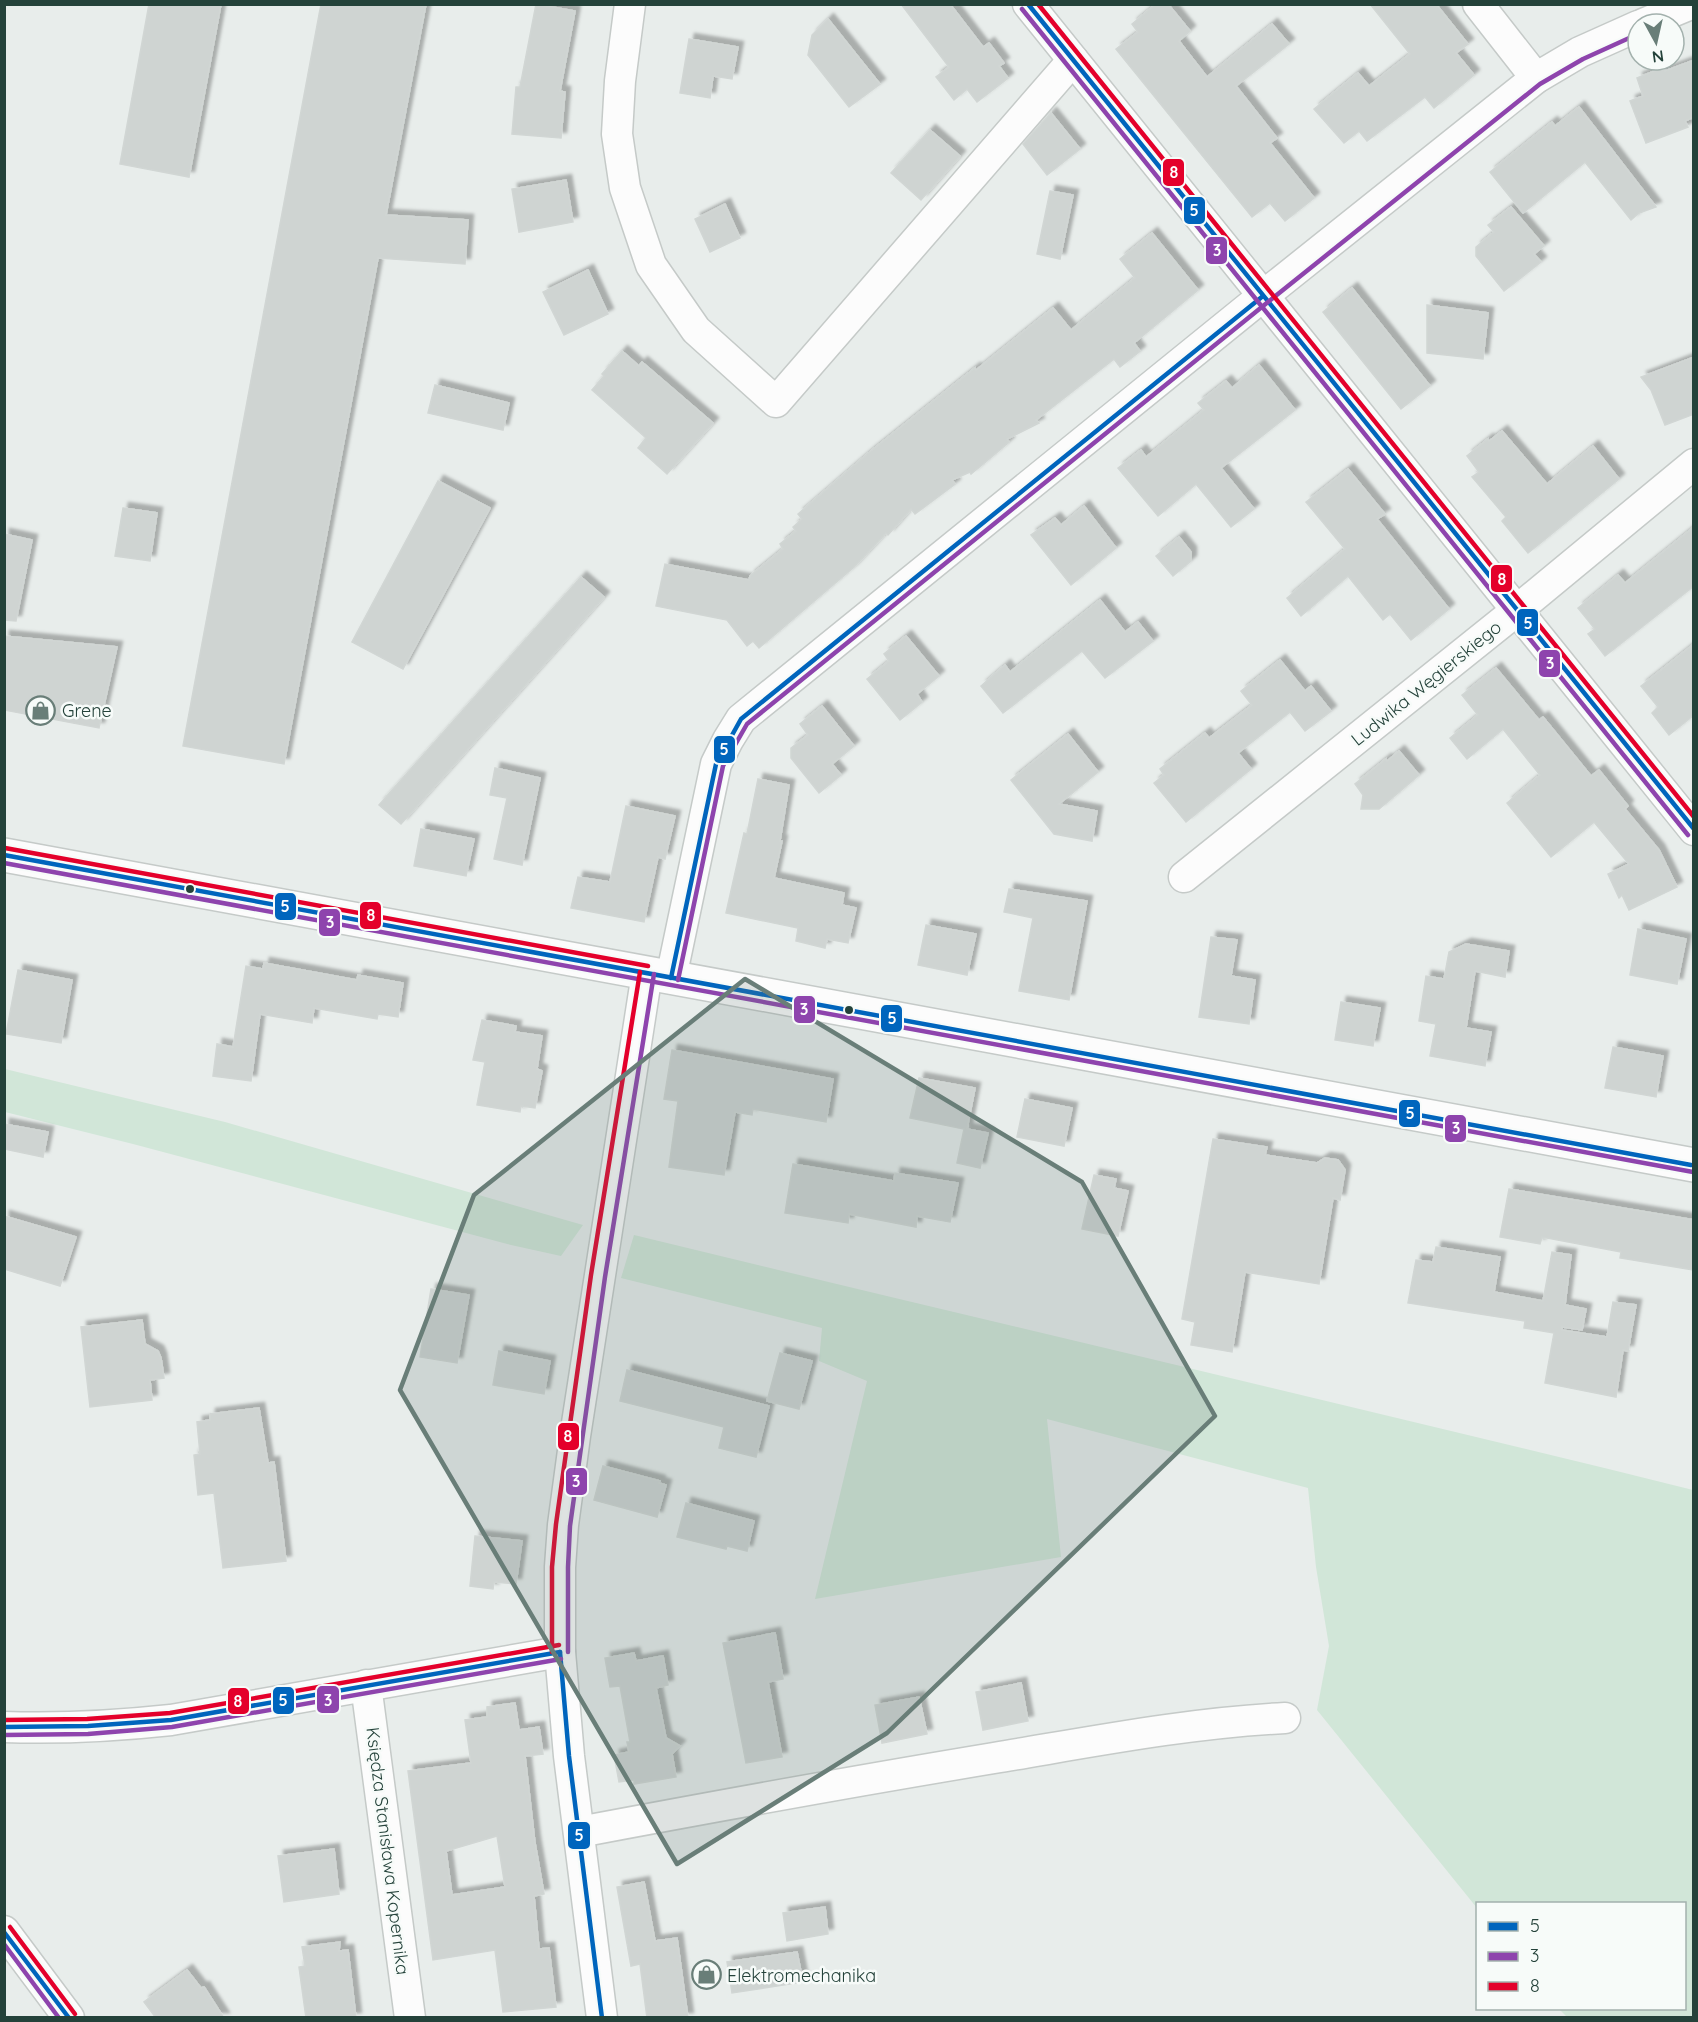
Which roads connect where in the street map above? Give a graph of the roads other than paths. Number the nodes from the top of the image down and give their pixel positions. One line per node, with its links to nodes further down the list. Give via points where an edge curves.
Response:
1 (630, 4): 7 (street, via 617,134 625,188 651,265 696,330 776,402)
2 (1028, 4): 7 (street)
3 (1478, 4): 8 (street)
4 (1691, 4): 5 (street)
5 (1672, 12)
6 (1626, 31): 8 (street)
7 (1073, 60): 9 (street)
8 (1536, 78): 9 (street)
9 (1263, 296): 11 (street); 15 (street, via 741,719 716,764)
10 (1694, 464): 11 (street, Ludwika Węgierskiego)
11 (1516, 611): 12 (street); 14 (street, Ludwika Węgierskiego)
12 (1694, 830)
13 (4, 855): 15 (street)
14 (1184, 878)
15 (659, 976): 16 (street); 17 (street, via 598,1276 563,1525)
16 (1693, 1160)
17 (560, 1652): 18 (street); 21 (street)
18 (366, 1685): 20 (street, via 121,1726); 24 (street, Księdza Stanisława Kopernika)
19 (1285, 1718): 21 (street, via 1142,1733)
20 (4, 1727)
21 (579, 1832): 25 (street)
22 (4, 1931): 23 (street)
23 (69, 2018)
24 (410, 2018)
25 (602, 2018)

